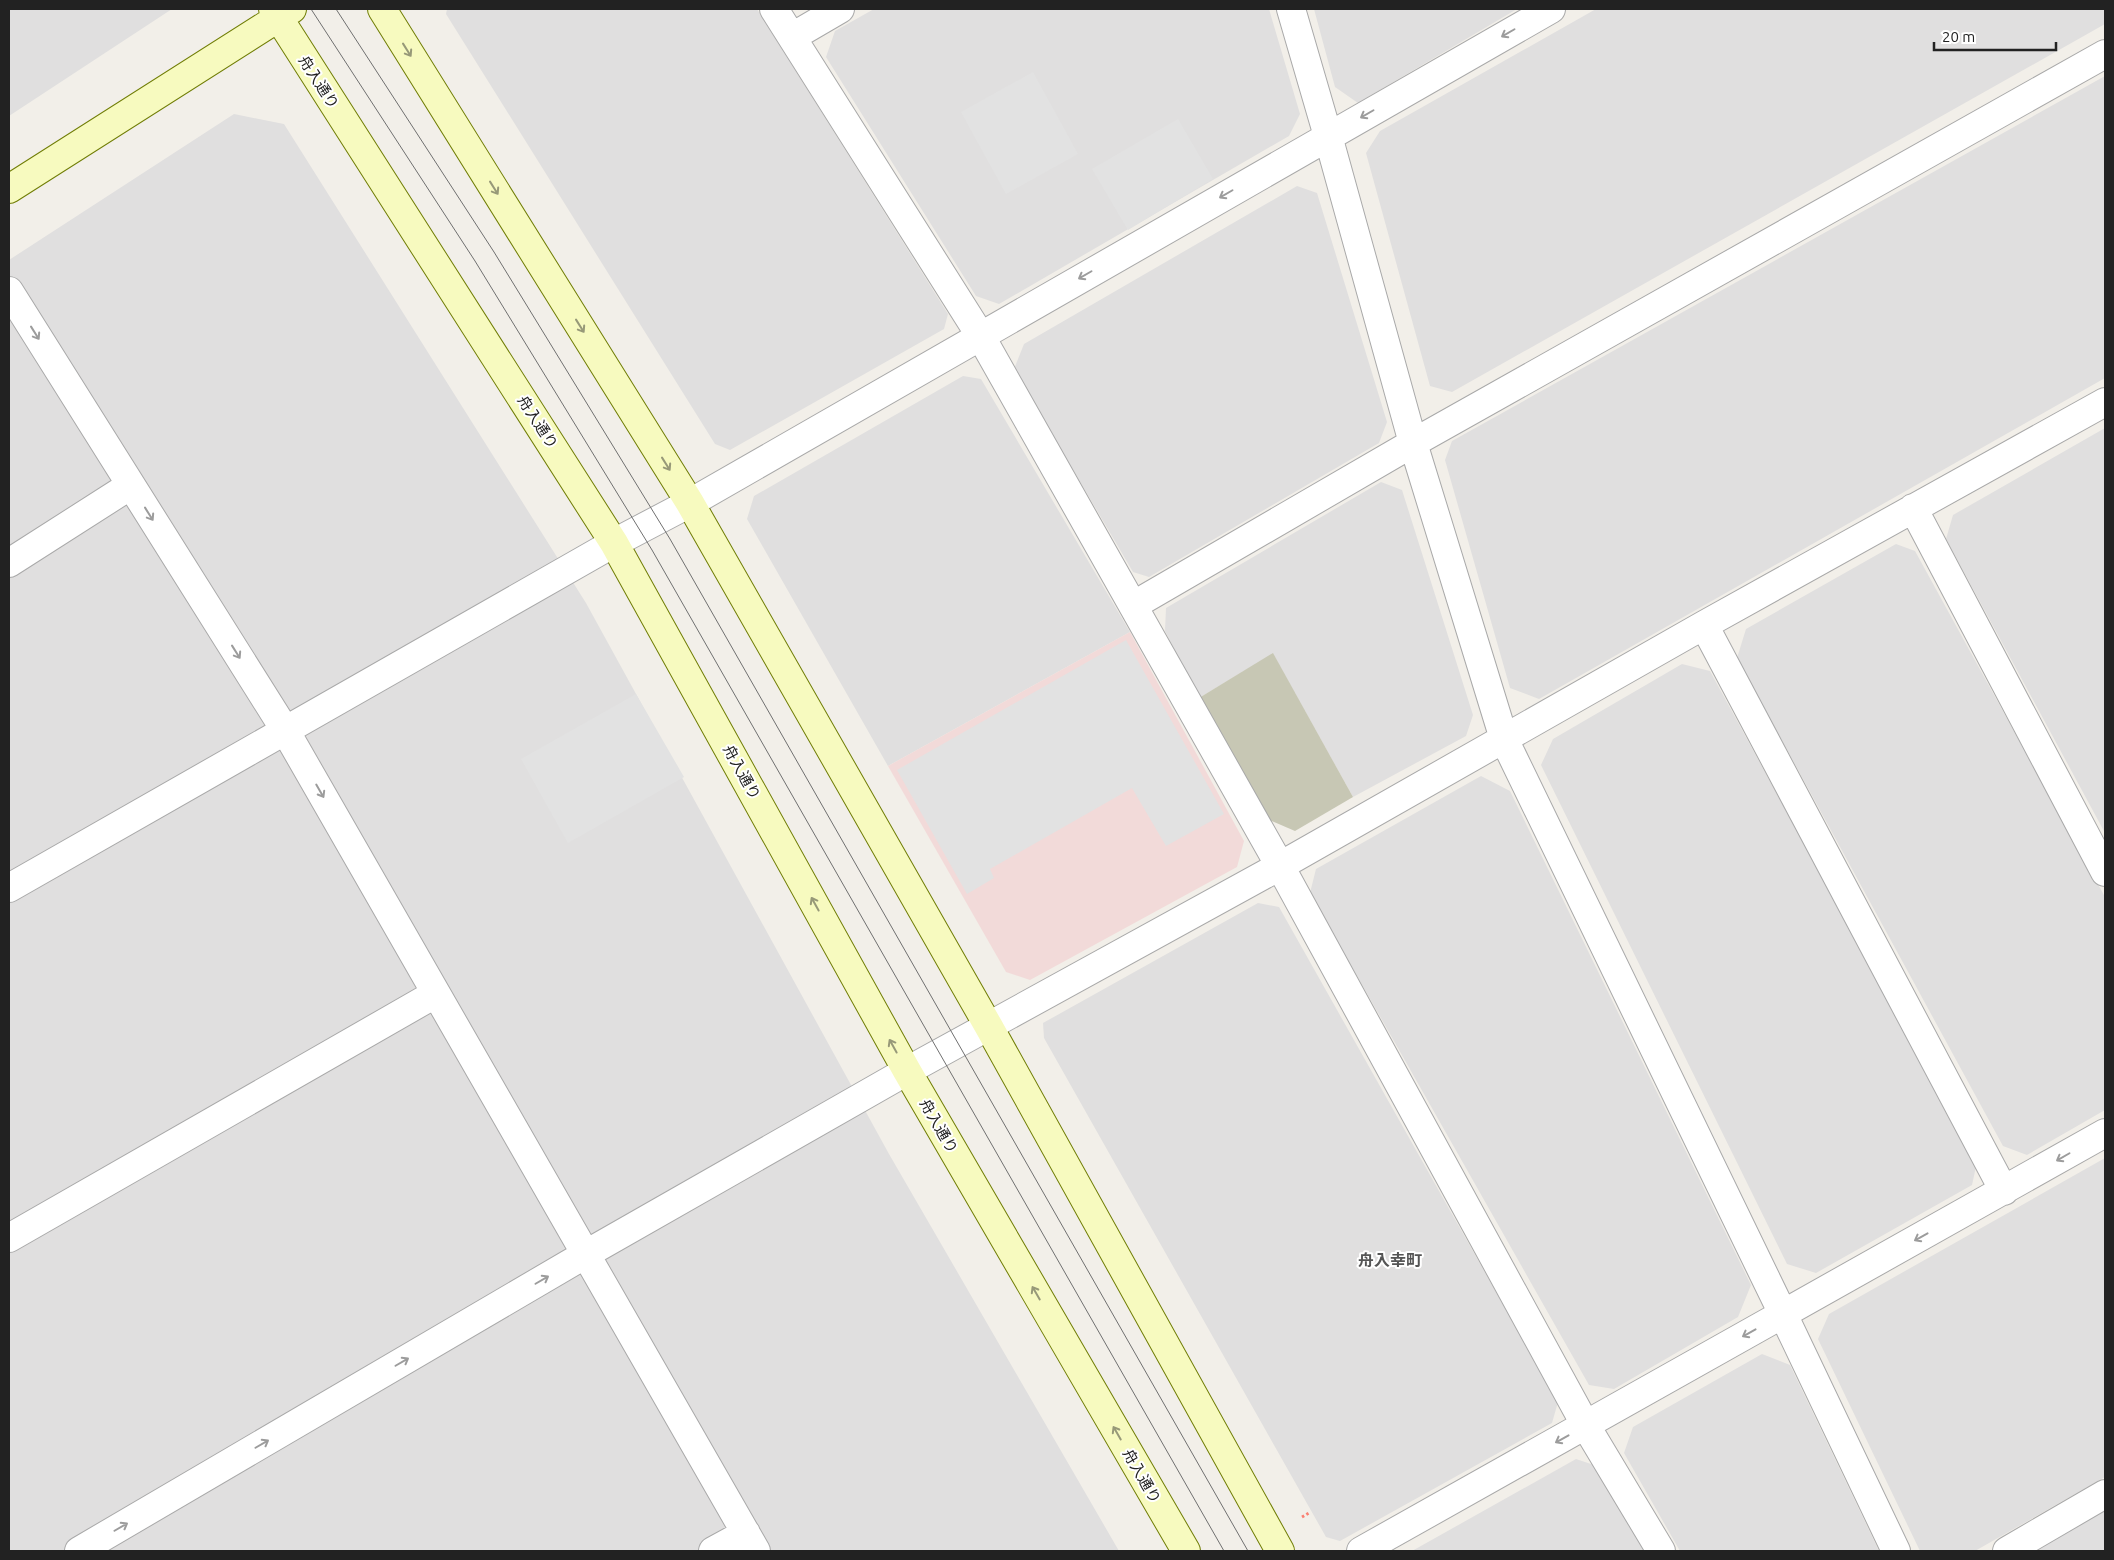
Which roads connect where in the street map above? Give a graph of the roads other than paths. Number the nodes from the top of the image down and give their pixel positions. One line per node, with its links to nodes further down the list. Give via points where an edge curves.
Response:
1 (382, 9): 16 (street, one-way to 16)
2 (774, 9): 7 (street)
3 (840, 9): 7 (street)
4 (1291, 9): 9 (street)
5 (1550, 9): 9 (street, one-way to 9)
6 (281, 12): 10 (street); 18 (street, 舟入通り)
7 (792, 37): 12 (street)
8 (2105, 54): 14 (street)
9 (1328, 136): 12 (street, one-way to 12); 14 (street)
10 (9, 189)
11 (9, 291): 15 (street, one-way to 15)
12 (980, 335): 16 (street); 20 (street)
13 (2105, 402): 17 (street)
14 (1414, 443): 20 (street); 23 (street)
15 (131, 485): 19 (street); 22 (street, one-way to 22)
16 (690, 503): 18 (street); 28 (street)
17 (1913, 508): 21 (street); 25 (street)
18 (614, 543): 22 (street); 29 (street, 舟入通り, one-way to 18)
19 (9, 563)
20 (1134, 605): 24 (street)
21 (1704, 625): 23 (street); 31 (street)
22 (285, 730): 26 (street); 27 (street, one-way to 27)
23 (1504, 739): 24 (street); 34 (street)
24 (1280, 866): 28 (street); 35 (street)
25 (2105, 872)
26 (9, 888)
27 (436, 994): 32 (street); 33 (street)
28 (989, 1027): 29 (street); 41 (street)
29 (907, 1071): 33 (street); 40 (street, 舟入通り, one-way to 29)
30 (2105, 1133): 31 (street, one-way to 31)
31 (2004, 1190): 34 (street, one-way to 34)
32 (9, 1238)
33 (586, 1254): 37 (street); 38 (street, one-way to 33)
34 (1784, 1314): 35 (street, one-way to 35); 44 (street)
35 (1586, 1426): 42 (street, one-way to 42); 43 (street)
36 (2105, 1494): 45 (street)
37 (751, 1542): 39 (street)
38 (79, 1551)
39 (713, 1551)
40 (1186, 1551)
41 (1280, 1551)
42 (1361, 1551)
43 (1661, 1551)
44 (1896, 1551)
45 (2007, 1551)

